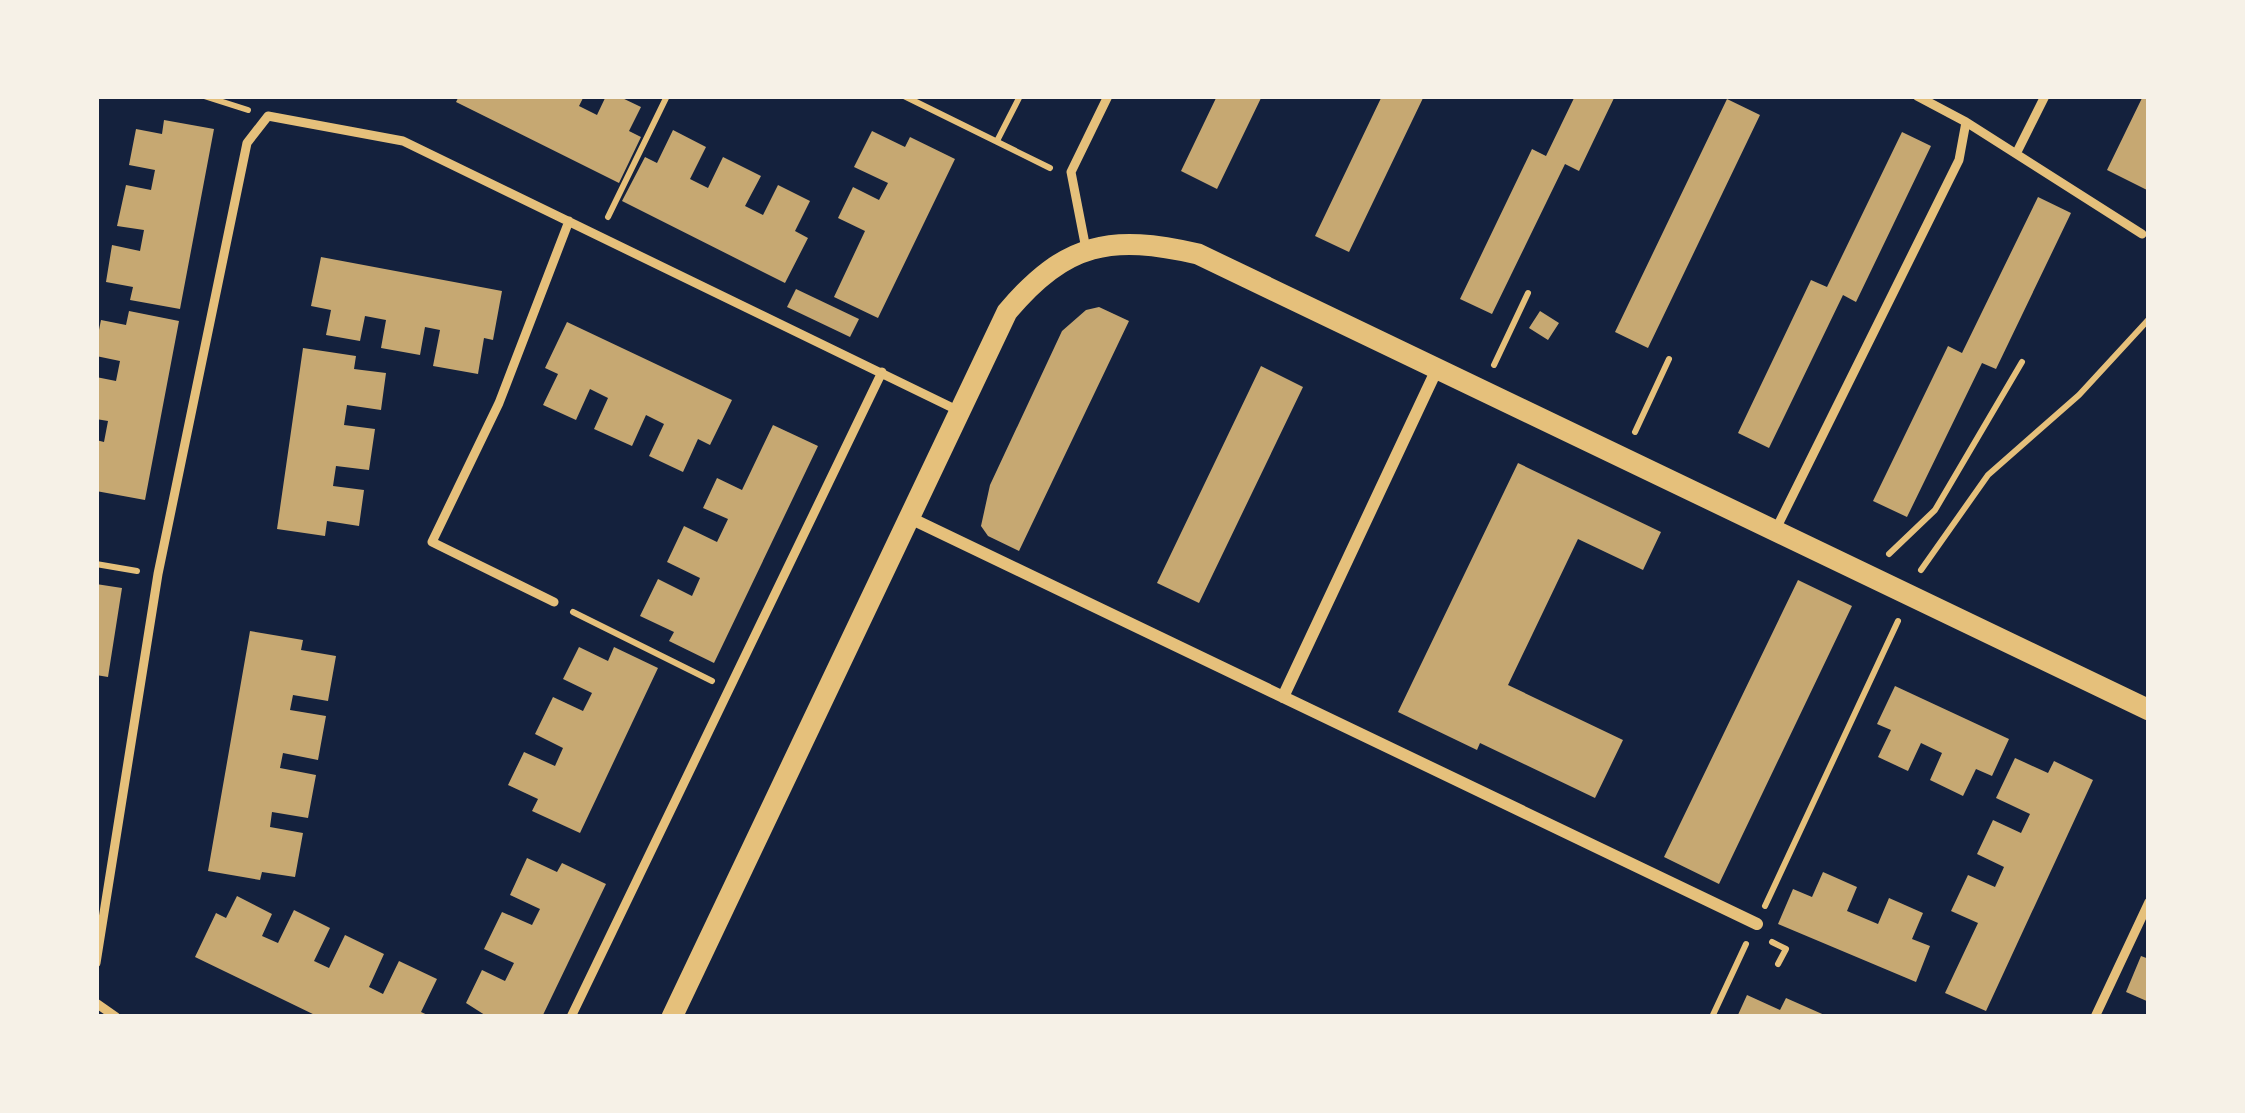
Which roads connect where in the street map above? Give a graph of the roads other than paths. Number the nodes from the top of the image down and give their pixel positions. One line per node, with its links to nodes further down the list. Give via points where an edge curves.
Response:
1 (1108, 96): 8 (lane, via 1071,172)
2 (1917, 96): 4 (lane)
3 (2045, 96): 5 (lane)
4 (1966, 122): 5 (lane); 13 (lane, via 1959,160)
5 (2018, 150): 7 (lane)
6 (569, 221): 10 (lane); 14 (lane, via 500,403 432,542); 19 (lane, via 403,142 268,116 247,142 158,574)
7 (2142, 234)
8 (1086, 249): 9 (street, via 1137,240 1198,254); 11 (street, via 1040,273 1006,312)
9 (1437, 369): 13 (street); 15 (street)
10 (882, 372): 11 (lane); 22 (lane)
11 (957, 410): 12 (street)
12 (908, 517): 15 (street); 23 (street)
13 (1776, 529): 16 (street)
14 (554, 602)
15 (1283, 697): 18 (street)
16 (2149, 710)
17 (2149, 902): 24 (lane)
18 (1755, 928)
19 (96, 963)
20 (96, 1004): 21 (lane)
21 (116, 1017)
22 (571, 1017)
23 (672, 1017)
24 (2095, 1017)

